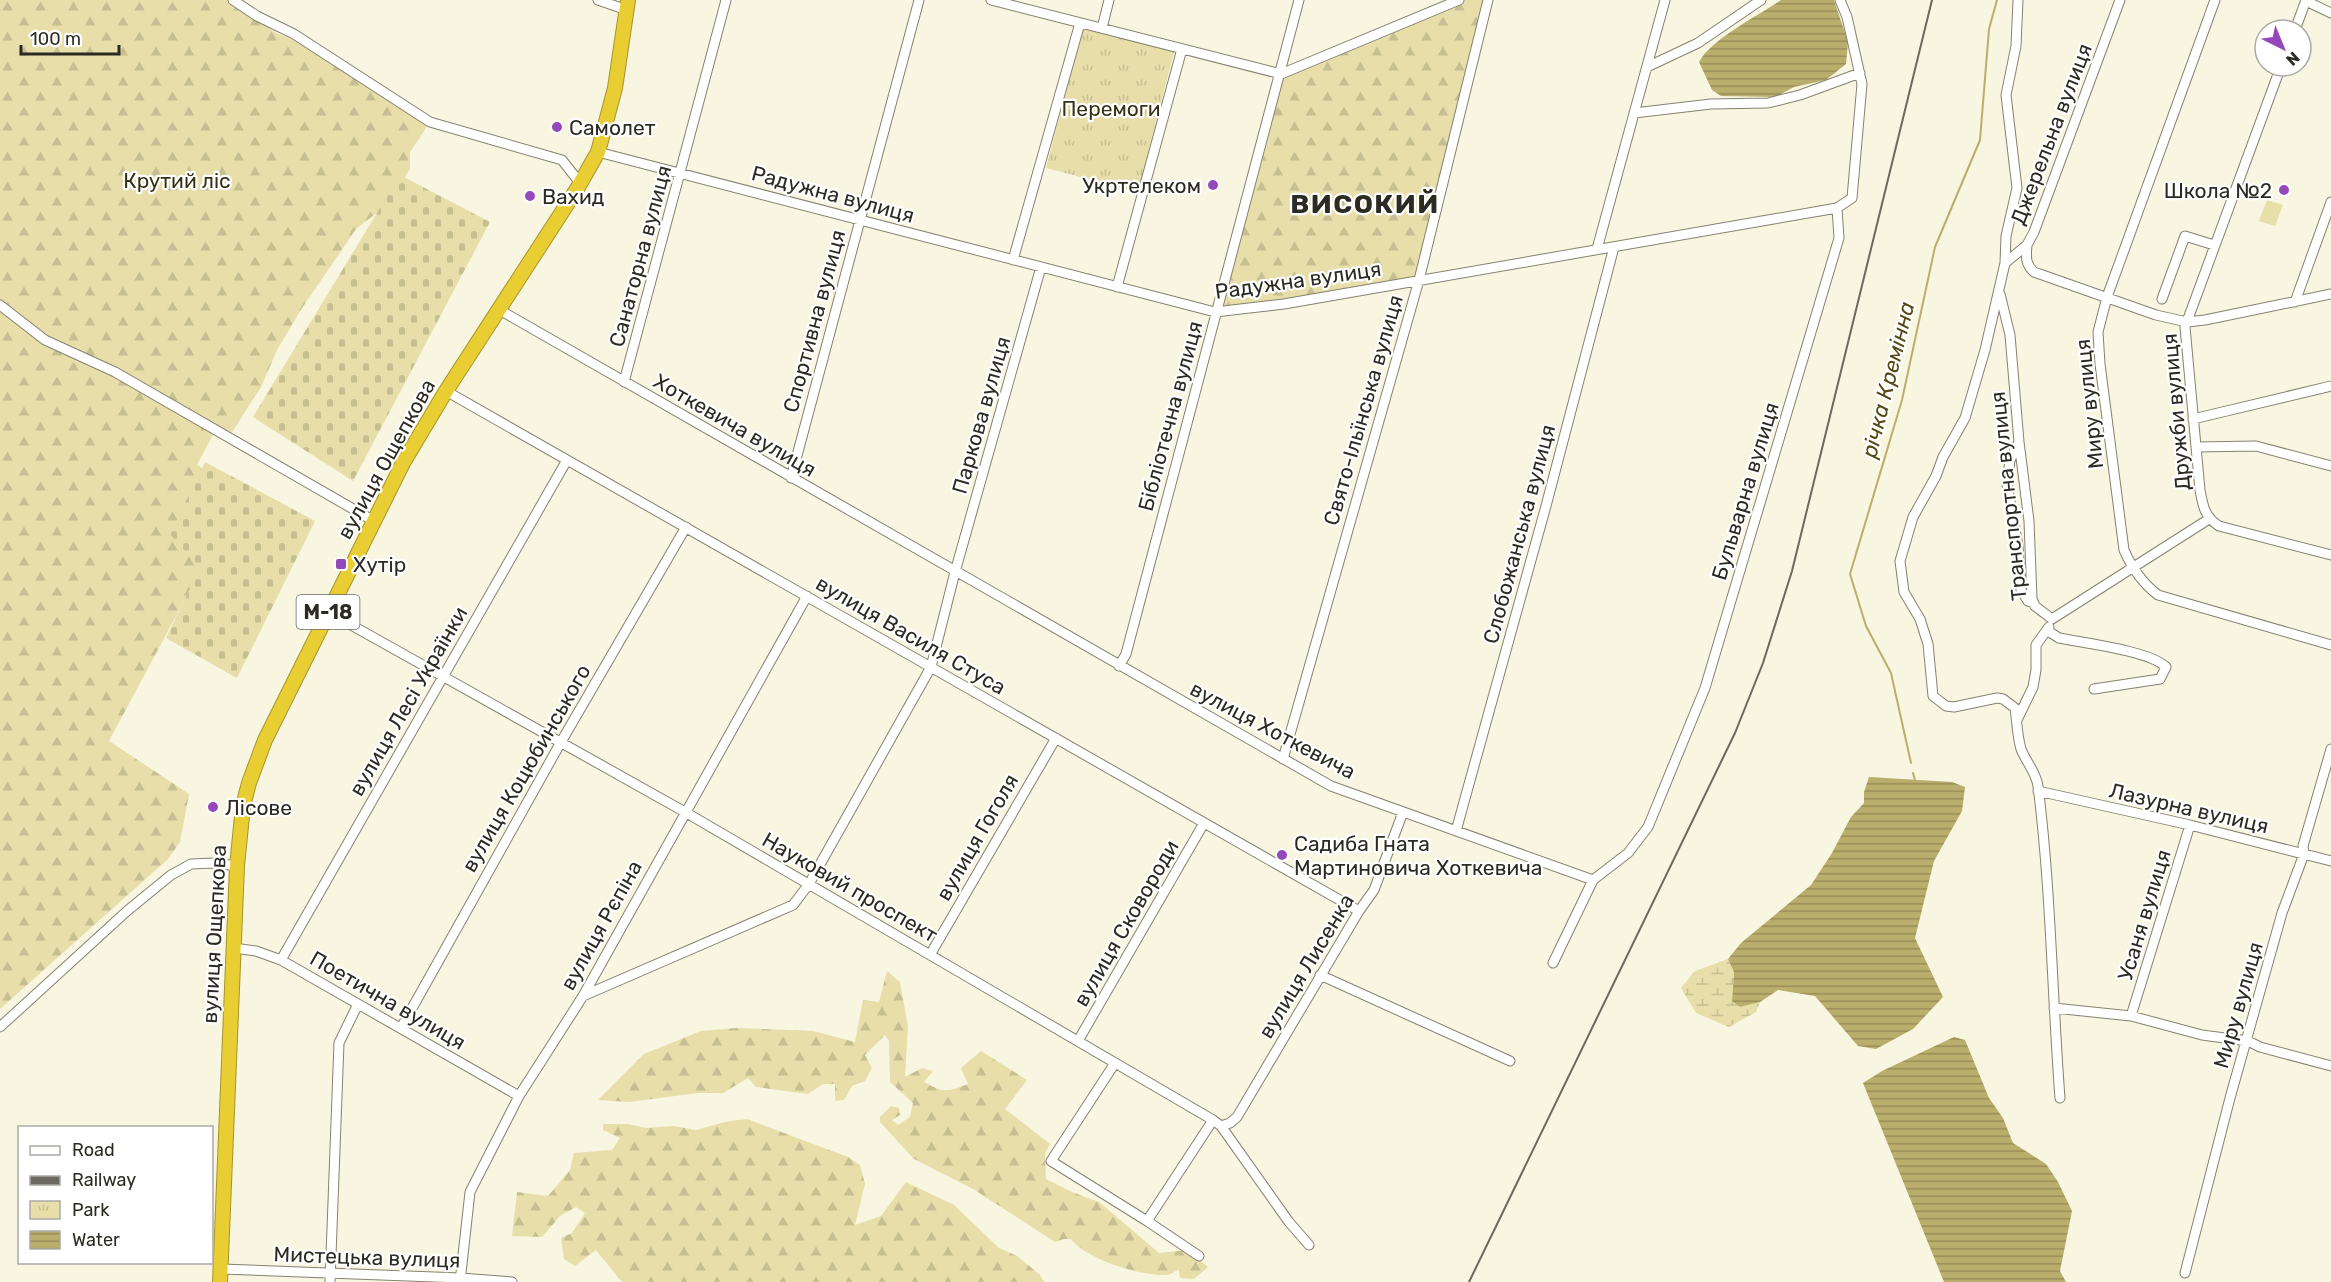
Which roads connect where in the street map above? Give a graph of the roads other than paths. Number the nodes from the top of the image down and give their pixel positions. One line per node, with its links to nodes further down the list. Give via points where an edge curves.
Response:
1 (233, 0): 30 (street, via 294,34 430,122 562,160)
2 (598, 0): 17 (street)
3 (726, 0): 29 (street, Санаторна вулиця)
4 (919, 0): 33 (street, Спортивна вулиця)
5 (991, 0): 20 (street)
6 (1109, 0): 21 (street)
7 (1299, 0): 25 (street, Бібліотечна вулиця)
8 (1459, 0): 25 (street)
9 (1488, 0): 41 (street, Свято-Ільїнська вулиця)
10 (1665, 0): 23 (street)
11 (1761, 0): 23 (street, via 1698,43)
12 (1840, 0): 24 (street)
13 (2018, 0): 39 (street, via 2016,46 2006,95 2017,188)
14 (2120, 0): 34 (street, Джерельна вулиця)
15 (2216, 0): 45 (street, Миру вулиця)
16 (2306, 1): 18 (street); 19 (street)
17 (628, 5): 28 (highway, вулиця Ощепкова / М-18, via 615,88)
18 (2331, 13)
19 (2300, 18)
20 (1080, 23): 21 (street); 38 (street)
21 (1102, 28): 22 (street)
22 (1182, 49): 25 (street); 42 (street)
23 (1647, 67): 27 (street)
24 (1860, 73): 27 (street, via 1768,103 1711,104); 32 (street, via 1852,198)
25 (1281, 74): 50 (street, Бібліотечна вулиця)
26 (2277, 78): 35 (street, Дружби вулиця)
27 (1634, 113): 37 (street)
28 (598, 152): 29 (street, Радужна вулиця); 30 (highway, вулиця Ощепкова / М-18)
29 (681, 174): 33 (street, Радужна вулиця); 52 (street, Санаторна вулиця)
30 (580, 183): 49 (highway, вулиця Ощепкова / М-18)
31 (2331, 202): 47 (street)
32 (1837, 208): 36 (street, Радужна вулиця); 91 (street, Бульварна вулиця, via 1839,238 1705,688 1648,827 1628,853)
33 (859, 220): 38 (street, Радужна вулиця); 60 (street, Спортивна вулиця)
34 (2027, 245): 39 (street, Джерельна вулиця); 45 (street, via 2026,257 2034,272)
35 (2214, 245): 46 (street, via 2185,236); 51 (street, Дружби вулиця)
36 (1614, 247): 37 (street, Радужна вулиця); 87 (street, Слобожанська вулиця)
37 (1597, 249): 41 (street, Радужна вулиця)
38 (1013, 260): 40 (street, Радужна вулиця)
39 (2004, 263): 43 (street)
40 (1041, 267): 42 (street, Радужна вулиця); 66 (street, Паркова вулиця)
41 (1419, 280): 50 (street, Радужна вулиця); 81 (street, Свято-Ільїнська вулиця)
42 (1117, 287): 50 (street, Радужна вулиця)
43 (1998, 289): 56 (street, Транспортна вулиця, via 2010,335); 77 (street, via 1965,418 1913,517 1900,561 1904,592 1920,619 1928,644 1933,696 1954,707 2003,699 2015,708)
44 (2331, 294): 47 (street)
45 (2107, 297): 51 (street); 65 (street, Миру вулиця, via 2098,332 2100,364 2124,550)
46 (2162, 299)
47 (2295, 302): 51 (street)
48 (0, 305): 62 (street, via 45,340 115,372)
49 (498, 309): 52 (street, Хоткевича вулиця); 54 (highway, вулиця Ощепкова / М-18)
50 (1215, 312): 73 (street, Бібліотечна вулиця, via 1126,654)
51 (2187, 322): 55 (street, Дружби вулиця)
52 (624, 381): 60 (street, Хоткевича вулиця)
53 (2331, 386): 55 (street)
54 (446, 391): 58 (street, вулиця Василя Стуса); 62 (highway, вулиця Ощепкова / М-18)
55 (2193, 419): 57 (street, Дружби вулиця)
56 (2019, 442): 68 (street, Транспортна вулиця); 68 (street, via 2010,460 2007,484 2021,590)
57 (2196, 447): 59 (street, via 2256,446); 61 (street, Дружби вулиця, via 2203,508)
58 (567, 460): 63 (street, вулиця Василя Стуса); 75 (street, вулиця Лесі Українки)
59 (2331, 466)
60 (791, 478): 66 (street, Хоткевича вулиця)
61 (2209, 519): 64 (street, via 2219,526); 65 (street)
62 (374, 520): 69 (highway, вулиця Ощепкова / М-18)
63 (686, 527): 67 (street, вулиця Василя Стуса); 79 (street, вулиця Коцюбинського)
64 (2331, 555)
65 (2132, 568): 70 (street); 72 (street, Миру вулиця, via 2158,596)
66 (955, 572): 73 (street, вулиця Хоткевича); 74 (street, Паркова вулиця)
67 (807, 596): 74 (street, вулиця Василя Стуса); 83 (street, вулиця Рєпіна)
68 (2034, 603): 70 (street, Транспортна вулиця)
69 (328, 612): 75 (street, Науковий проспект); 90 (highway, вулиця Ощепкова / М-18, via 265,740 249,783)
70 (2052, 619): 71 (street, Транспортна вулиця)
71 (2048, 631): 76 (street, via 2059,639 2144,655 2166,667 2160,679); 77 (street, Транспортна вулиця, via 2036,645 2033,687)
72 (2331, 645)
73 (1119, 666): 81 (street, вулиця Хоткевича)
74 (931, 667): 78 (street, вулиця Василя Стуса); 92 (street, Паркова вулиця)
75 (442, 676): 79 (street, Науковий проспект); 96 (street, вулиця Лесі Українки)
76 (2094, 689)
77 (2017, 720): 82 (street, via 2022,750 2036,777)
78 (1056, 738): 85 (street, вулиця Василя Стуса); 95 (street, вулиця Гоголя)
79 (561, 742): 83 (street, Науковий проспект); 104 (street, вулиця Коцюбинського)
80 (2331, 749): 88 (street, Миру вулиця)
81 (1283, 759): 84 (street, вулиця Хоткевича, via 1331,786)
82 (2038, 791): 86 (street, Лазурна вулиця); 101 (street)
83 (685, 812): 92 (street, Науковий проспект); 99 (street, вулиця Рєпіна)
84 (1403, 812): 87 (street, вулиця Хоткевича); 93 (street, вулиця Лисенка, via 1374,890)
85 (1204, 823): 93 (street, вулиця Василя Стуса); 105 (street, вулиця Сковороди)
86 (2190, 825): 88 (street, Лазурна вулиця); 102 (street, Усаня вулиця)
87 (1456, 831): 91 (street, вулиця Хоткевича)
88 (2304, 854): 89 (street, Лазурна вулиця); 106 (street, Миру вулиця, via 2282,913)
89 (2331, 861)
90 (237, 866): 94 (highway, вулиця Ощепкова / М-18); 103 (street, via 191,864 171,875)
91 (1593, 880): 97 (street, Бульварна вулиця)
92 (809, 884): 95 (street, Науковий проспект); 99 (street, Паркова вулиця, via 793,905)
93 (1359, 911): 98 (street, вулиця Лисенка)
94 (234, 948): 96 (street, Поетична вулиця); 117 (highway, вулиця Ощепкова / М-18)
95 (930, 955): 105 (street, Науковий проспект)
96 (281, 960): 100 (street, Поетична вулиця)
97 (1553, 963)
98 (1320, 975): 107 (street); 112 (street, вулиця Лисенка, via 1237,1117 1230,1123)
99 (583, 996): 110 (street, вулиця Рєпіна)
100 (358, 1004): 104 (street, Поетична вулиця); 118 (street, via 339,1043)
101 (2054, 1008): 102 (street); 111 (street)
102 (2131, 1016): 106 (street, via 2202,1035)
103 (0, 1027)
104 (400, 1028): 110 (street, Поетична вулиця)
105 (1078, 1041): 108 (street, Науковий проспект)
106 (2248, 1041): 109 (street); 116 (street, Миру вулиця)
107 (1510, 1061)
108 (1115, 1063): 112 (street, Науковий проспект); 113 (street, via 1051,1161)
109 (2331, 1066)
110 (519, 1096): 119 (street, вулиця Рєпіна, via 470,1192)
111 (2060, 1098)
112 (1217, 1123): 113 (street, вулиця Лисенка); 114 (street, Науковий проспект)
113 (1147, 1221): 115 (street)
114 (1309, 1245)
115 (1199, 1256)
116 (2185, 1273)
117 (221, 1276): 118 (street, Мистецька вулиця)
118 (330, 1278): 119 (street, Мистецька вулиця)
119 (461, 1280): 120 (street, Мистецька вулиця)
120 (512, 1282)

